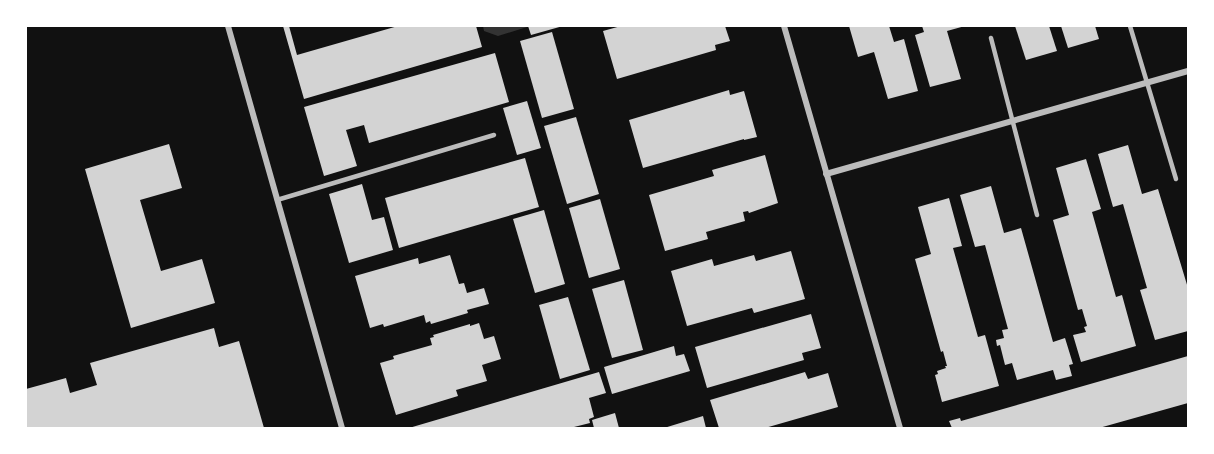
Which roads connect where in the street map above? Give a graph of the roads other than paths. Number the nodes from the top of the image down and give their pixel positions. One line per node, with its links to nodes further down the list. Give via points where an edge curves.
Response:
1 (228, 26): 11 (street)
2 (784, 26): 9 (street)
3 (1130, 26): 6 (lane)
4 (991, 38): 7 (lane)
5 (1188, 71): 6 (street)
6 (1148, 82): 7 (street); 10 (lane)
7 (1012, 121): 9 (street); 12 (lane)
8 (494, 135): 11 (lane)
9 (826, 174): 14 (street)
10 (1176, 179)
11 (277, 200): 13 (street)
12 (1037, 215)
13 (342, 429)
14 (900, 429)

